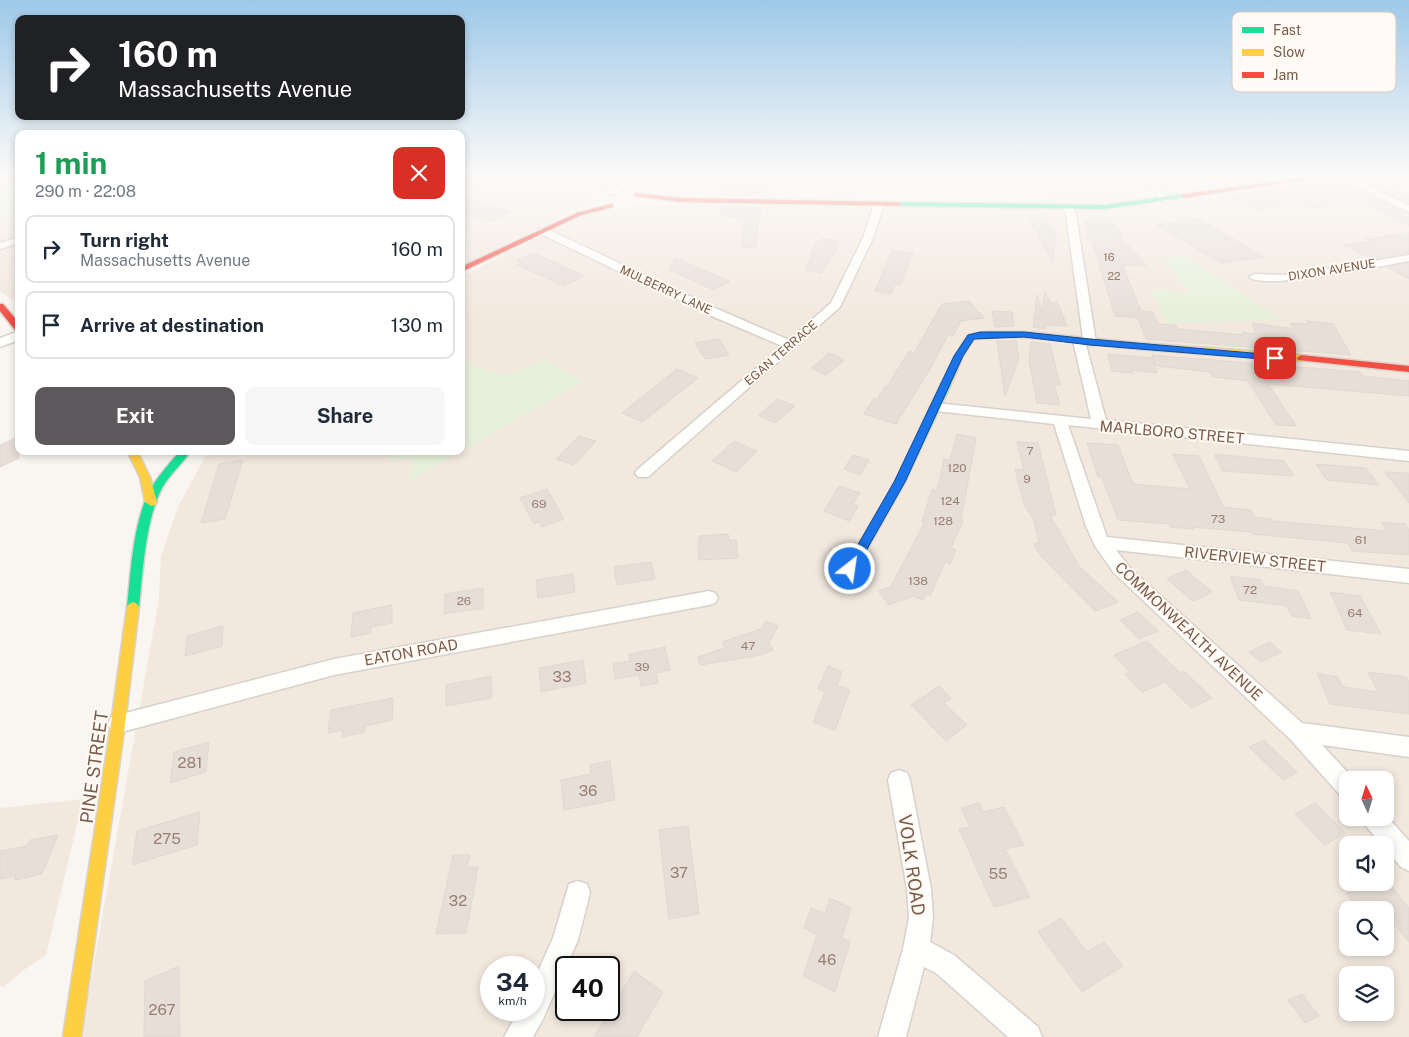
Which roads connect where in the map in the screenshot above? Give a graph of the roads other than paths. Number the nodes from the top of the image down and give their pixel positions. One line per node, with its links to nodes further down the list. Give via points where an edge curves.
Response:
1 (559, 223): 4 (main road)
2 (873, 223): 15 (street, EGAN TERRACE, via 841,298)
3 (1072, 223): 13 (street)
4 (543, 231): 8 (main road); 15 (street, MULBERRY LANE, via 711,312)
5 (15, 241): 6 (street)
6 (0, 246)
7 (1409, 258): 9 (street, DIXON AVENUE, via 1290,278)
8 (465, 267)
9 (1255, 277)
10 (0, 306): 11 (main road)
11 (15, 324)
12 (15, 337): 14 (street)
13 (1084, 342): 16 (main road); 17 (main road, via 1024,334 971,337); 19 (street)
14 (0, 343)
15 (791, 344): 23 (street, EGAN TERRACE)
16 (1409, 369)
17 (936, 407): 18 (street, MARLBORO STREET); 26 (main road, via 900,482)
18 (1060, 421): 19 (street, MARLBORO STREET); 25 (street, COMMONWEALTH AVENUE)
19 (1100, 425): 22 (street, MARLBORO STREET)
20 (134, 455): 24 (main road, PINE STREET, via 145,478)
21 (183, 455): 24 (main road, PINE STREET, via 163,478)
22 (1409, 456)
23 (643, 473)
24 (151, 502): 29 (main road, PINE STREET, via 140,549)
25 (1101, 542): 27 (street, RIVERVIEW STREET); 30 (street, COMMONWEALTH AVENUE, via 1125,574)
26 (850, 569)
27 (1409, 576)
28 (709, 598): 29 (street, EATON ROAD, via 334,667)
29 (118, 724): 40 (main road, PINE STREET)
30 (1297, 732): 31 (street); 32 (street, COMMONWEALTH AVENUE)
31 (1409, 747)
32 (1339, 778)
33 (899, 780): 37 (street, VOLK ROAD, via 919,889 921,918)
34 (1381, 826): 35 (street)
35 (1409, 859)
36 (578, 893): 38 (street, via 565,940)
37 (916, 949): 42 (street, VOLK ROAD); 43 (street, via 945,964)
38 (545, 985)
39 (527, 1021): 41 (street)
40 (72, 1037)
41 (518, 1037)
42 (892, 1037)
43 (1028, 1037)

